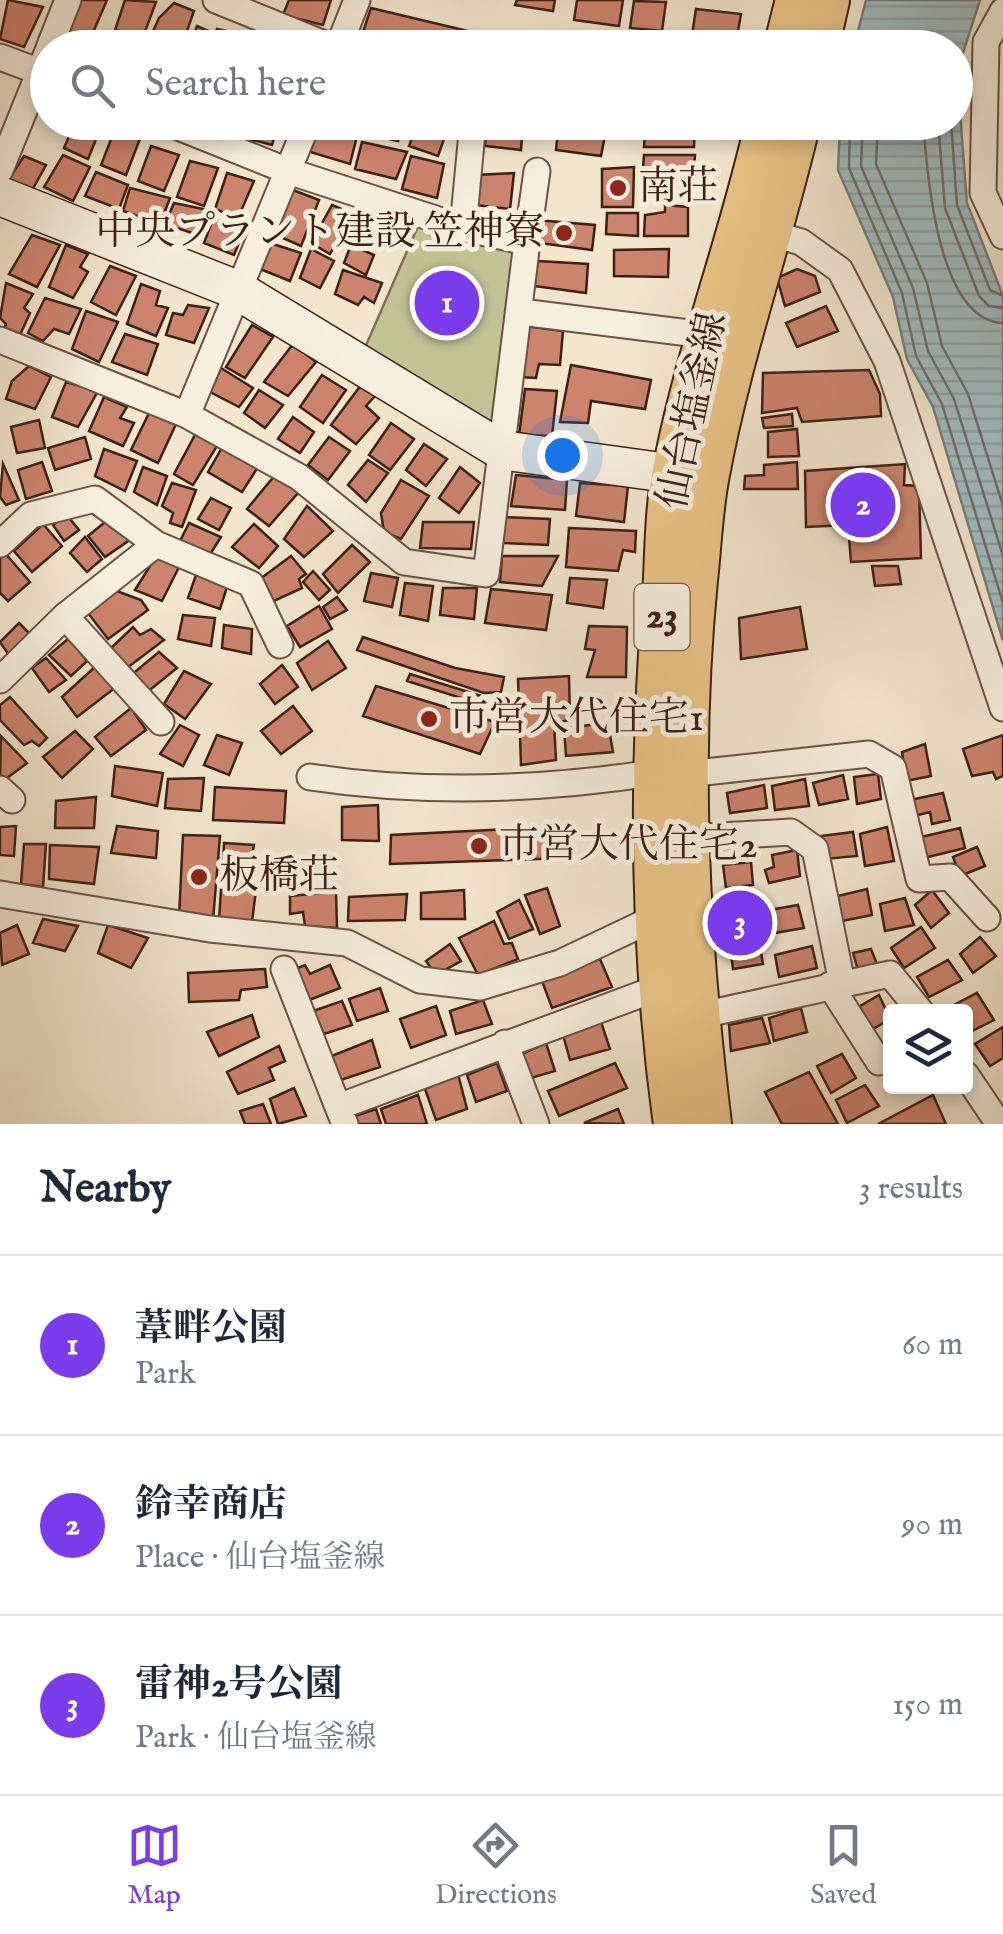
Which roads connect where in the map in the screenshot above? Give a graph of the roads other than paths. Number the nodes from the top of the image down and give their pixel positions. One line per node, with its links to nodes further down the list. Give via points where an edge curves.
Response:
1 (68, 0): 7 (street)
2 (216, 0): 8 (street)
3 (357, 0): 9 (street)
4 (797, 0): 10 (main road)
5 (828, 0): 11 (main road)
6 (1003, 11): 26 (street, via 986,42 984,193)
7 (57, 30)
8 (291, 30)
9 (344, 30)
10 (790, 30)
11 (821, 30)
12 (0, 56): 13 (street)
13 (30, 59)
14 (30, 99): 20 (street)
15 (211, 140): 21 (street)
16 (301, 140): 21 (street)
17 (471, 140): 24 (street)
18 (765, 140): 25 (main road, 仙台塩釜線 / 23)
19 (793, 140): 25 (main road, 仙台塩釜線 / 23)
20 (0, 170)
21 (288, 171): 24 (street); 28 (street)
22 (537, 171): 27 (street)
23 (0, 196): 28 (street)
24 (463, 228): 27 (street)
25 (758, 229): 30 (main road, 仙台塩釜線 / 23); 34 (main road, 仙台塩釜線 / 23, via 734,352); 40 (street, via 801,242 840,270 887,361)
26 (1003, 236)
27 (527, 242): 29 (street)
28 (237, 290): 32 (street); 33 (street)
29 (521, 312): 30 (street); 33 (street)
30 (705, 335): 34 (main road, 仙台塩釜線 / 23)
31 (0, 340): 32 (street)
32 (188, 415): 33 (street, via 298,477 404,562 486,574)
33 (501, 450): 34 (street)
34 (690, 475): 42 (main road, 仙台塩釜線 / 23)
35 (0, 544): 36 (street, via 31,514 95,499)
36 (156, 544): 37 (street); 38 (street, via 251,584)
37 (64, 616): 39 (street); 41 (street)
38 (280, 645)
39 (0, 680)
40 (1003, 708)
41 (160, 722)
42 (670, 773): 43 (street, via 522,787 367,786); 44 (main road, 仙台塩釜線 / 23); 46 (main road, 仙台塩釜線 / 23); 47 (street, via 870,754 893,768 919,878 950,876)
43 (310, 777)
44 (686, 838): 46 (main road, 仙台塩釜線 / 23); 49 (street, via 791,832 816,849)
45 (0, 894): 46 (street, via 210,929 347,943 420,980 480,987 560,963)
46 (671, 910): 50 (main road, 仙台塩釜線 / 23); 52 (main road, 仙台塩釜線 / 23)
47 (987, 918)
48 (284, 970): 56 (street)
49 (836, 984): 51 (street, via 890,974); 52 (street); 54 (street)
50 (658, 988): 53 (street); 58 (main road, 仙台塩釜線 / 23)
51 (915, 1004)
52 (697, 1016): 59 (main road, 仙台塩釜線 / 23)
53 (504, 1042): 56 (street); 57 (street)
54 (879, 1062)
55 (973, 1085): 60 (street)
56 (342, 1116)
57 (536, 1124)
58 (675, 1124)
59 (710, 1124)
60 (999, 1124)

